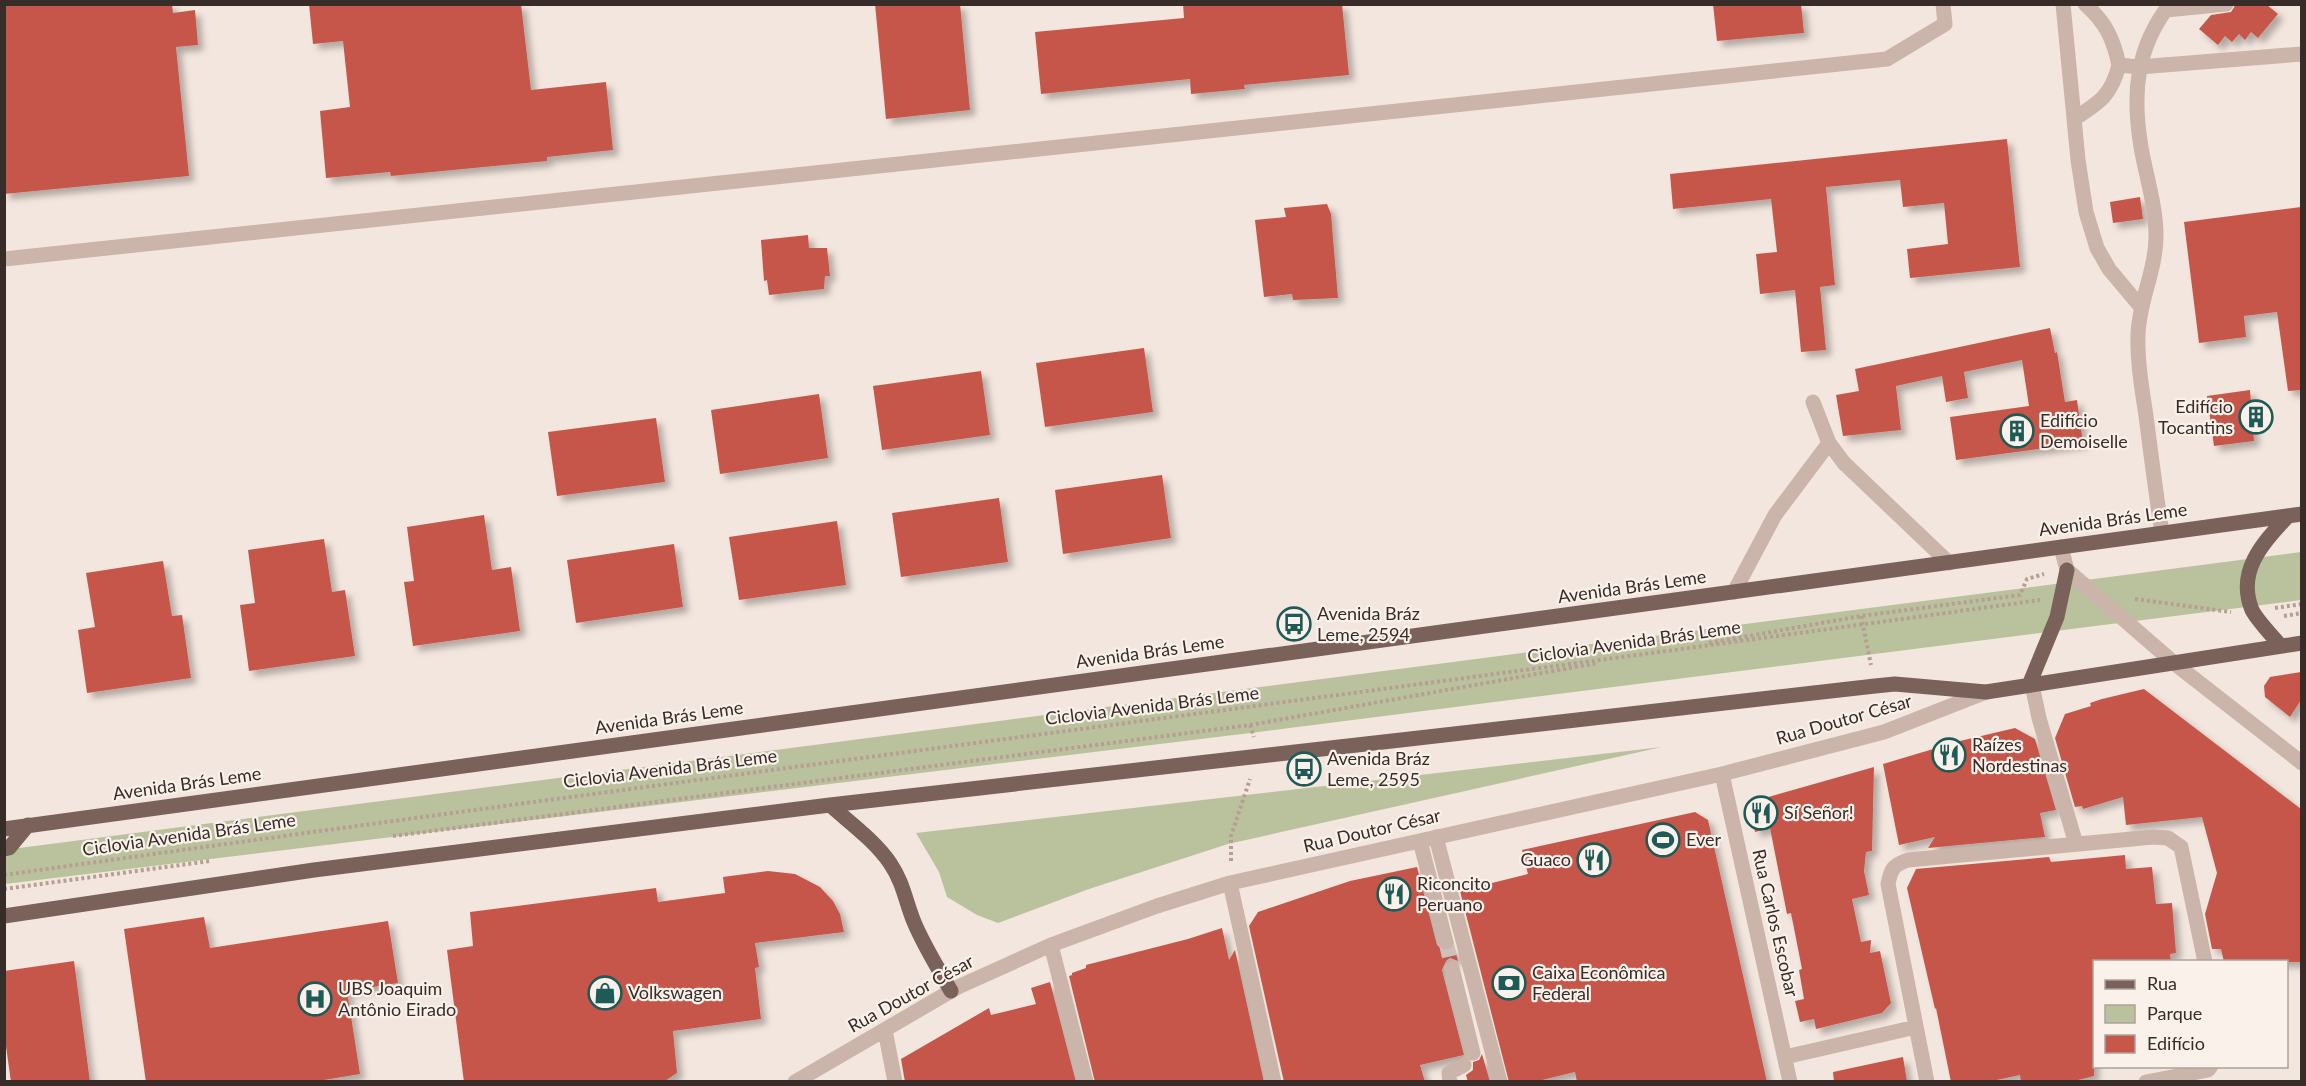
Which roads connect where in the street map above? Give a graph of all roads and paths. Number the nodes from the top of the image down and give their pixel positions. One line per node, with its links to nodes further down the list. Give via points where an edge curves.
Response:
1 (1943, 4): 10 (street, via 1945,24 1887,59)
2 (2063, 4): 9 (street)
3 (2085, 4): 7 (street, via 2099,16 2113,40)
4 (2226, 4): 5 (street)
5 (2168, 7): 8 (street, via 2147,40)
6 (2301, 54): 8 (street)
7 (2119, 65): 8 (street); 9 (street, via 2114,86 2098,104)
8 (2139, 67): 11 (street, via 2141,146 2156,237 2152,270)
9 (2074, 119): 11 (street, via 2086,213 2097,248)
10 (4, 259)
11 (2140, 306): 15 (street, via 2138,356)
12 (1814, 402): 13 (street)
13 (1829, 443): 17 (street, via 1844,463); 19 (street, via 1775,515)
14 (2295, 515): 15 (main road, Avenida Brás Leme); 23 (main road, via 2261,546 2251,563 2247,592)
15 (2162, 533): 16 (main road, Avenida Brás Leme)
16 (2061, 547): 17 (main road, Avenida Brás Leme); 18 (street)
17 (1949, 563): 19 (main road, Avenida Brás Leme)
18 (2067, 569): 20 (main road); 24 (path, via 2027,579 2020,595); 29 (street)
19 (1734, 592): 37 (main road, Avenida Brás Leme)
20 (2062, 597): 25 (path, Ciclovia Avenida Brás Leme); 30 (main road)
21 (2131, 599): 23 (path)
22 (2301, 604): 23 (path)
23 (2253, 612): 27 (main road)
24 (1862, 616): 25 (path); 28 (path)
25 (1863, 625): 28 (path, Ciclovia Avenida Brás Leme); 31 (path)
26 (2301, 643): 27 (main road)
27 (2281, 646): 29 (main road)
28 (1655, 652): 33 (path); 43 (path, Ciclovia Avenida Brás Leme, via 499,805)
29 (2174, 663): 30 (main road); 34 (street)
30 (2031, 685): 32 (main road); 41 (street)
31 (1875, 686): 32 (main road, via 1895,684); 36 (main road)
32 (1986, 692): 35 (street, Rua Doutor César, via 1884,732)
33 (1250, 725)
34 (2301, 763)
35 (1722, 774): 39 (street, Rua Doutor César); 53 (street, Rua Carlos Escobar)
36 (830, 805): 45 (main road, via 314,870); 50 (main road, via 881,850 890,863 905,890 923,942)
37 (28, 825): 38 (main road, Avenida Brás Leme); 42 (main road)
38 (4, 829)
39 (1436, 837): 40 (street, Rua Doutor César); 60 (street)
40 (1420, 841): 44 (street, Rua Doutor César); 46 (street)
41 (2076, 844): 48 (street, via 2162,837 2181,847); 51 (street, via 1908,860 1890,870 1888,884)
42 (4, 849)
43 (4, 875)
44 (1230, 883): 47 (street, Rua Doutor César); 58 (street)
45 (4, 916)
46 (1446, 942)
47 (1051, 945): 50 (street, Rua Doutor César); 57 (street)
48 (2205, 960)
49 (1452, 968): 59 (street, via 1469,1059 1449,1073)
50 (951, 991): 52 (street, Rua Doutor César)
51 (1916, 1027): 53 (street); 62 (street)
52 (885, 1030): 55 (street, Rua Doutor César); 56 (street)
53 (1785, 1057): 61 (street, Rua Carlos Escobar)
54 (2210, 1068): 63 (street)
55 (795, 1082)
56 (895, 1082)
57 (1086, 1082)
58 (1274, 1082)
59 (1450, 1082)
60 (1500, 1082)
61 (1790, 1082)
62 (1927, 1082)
63 (2146, 1082)

